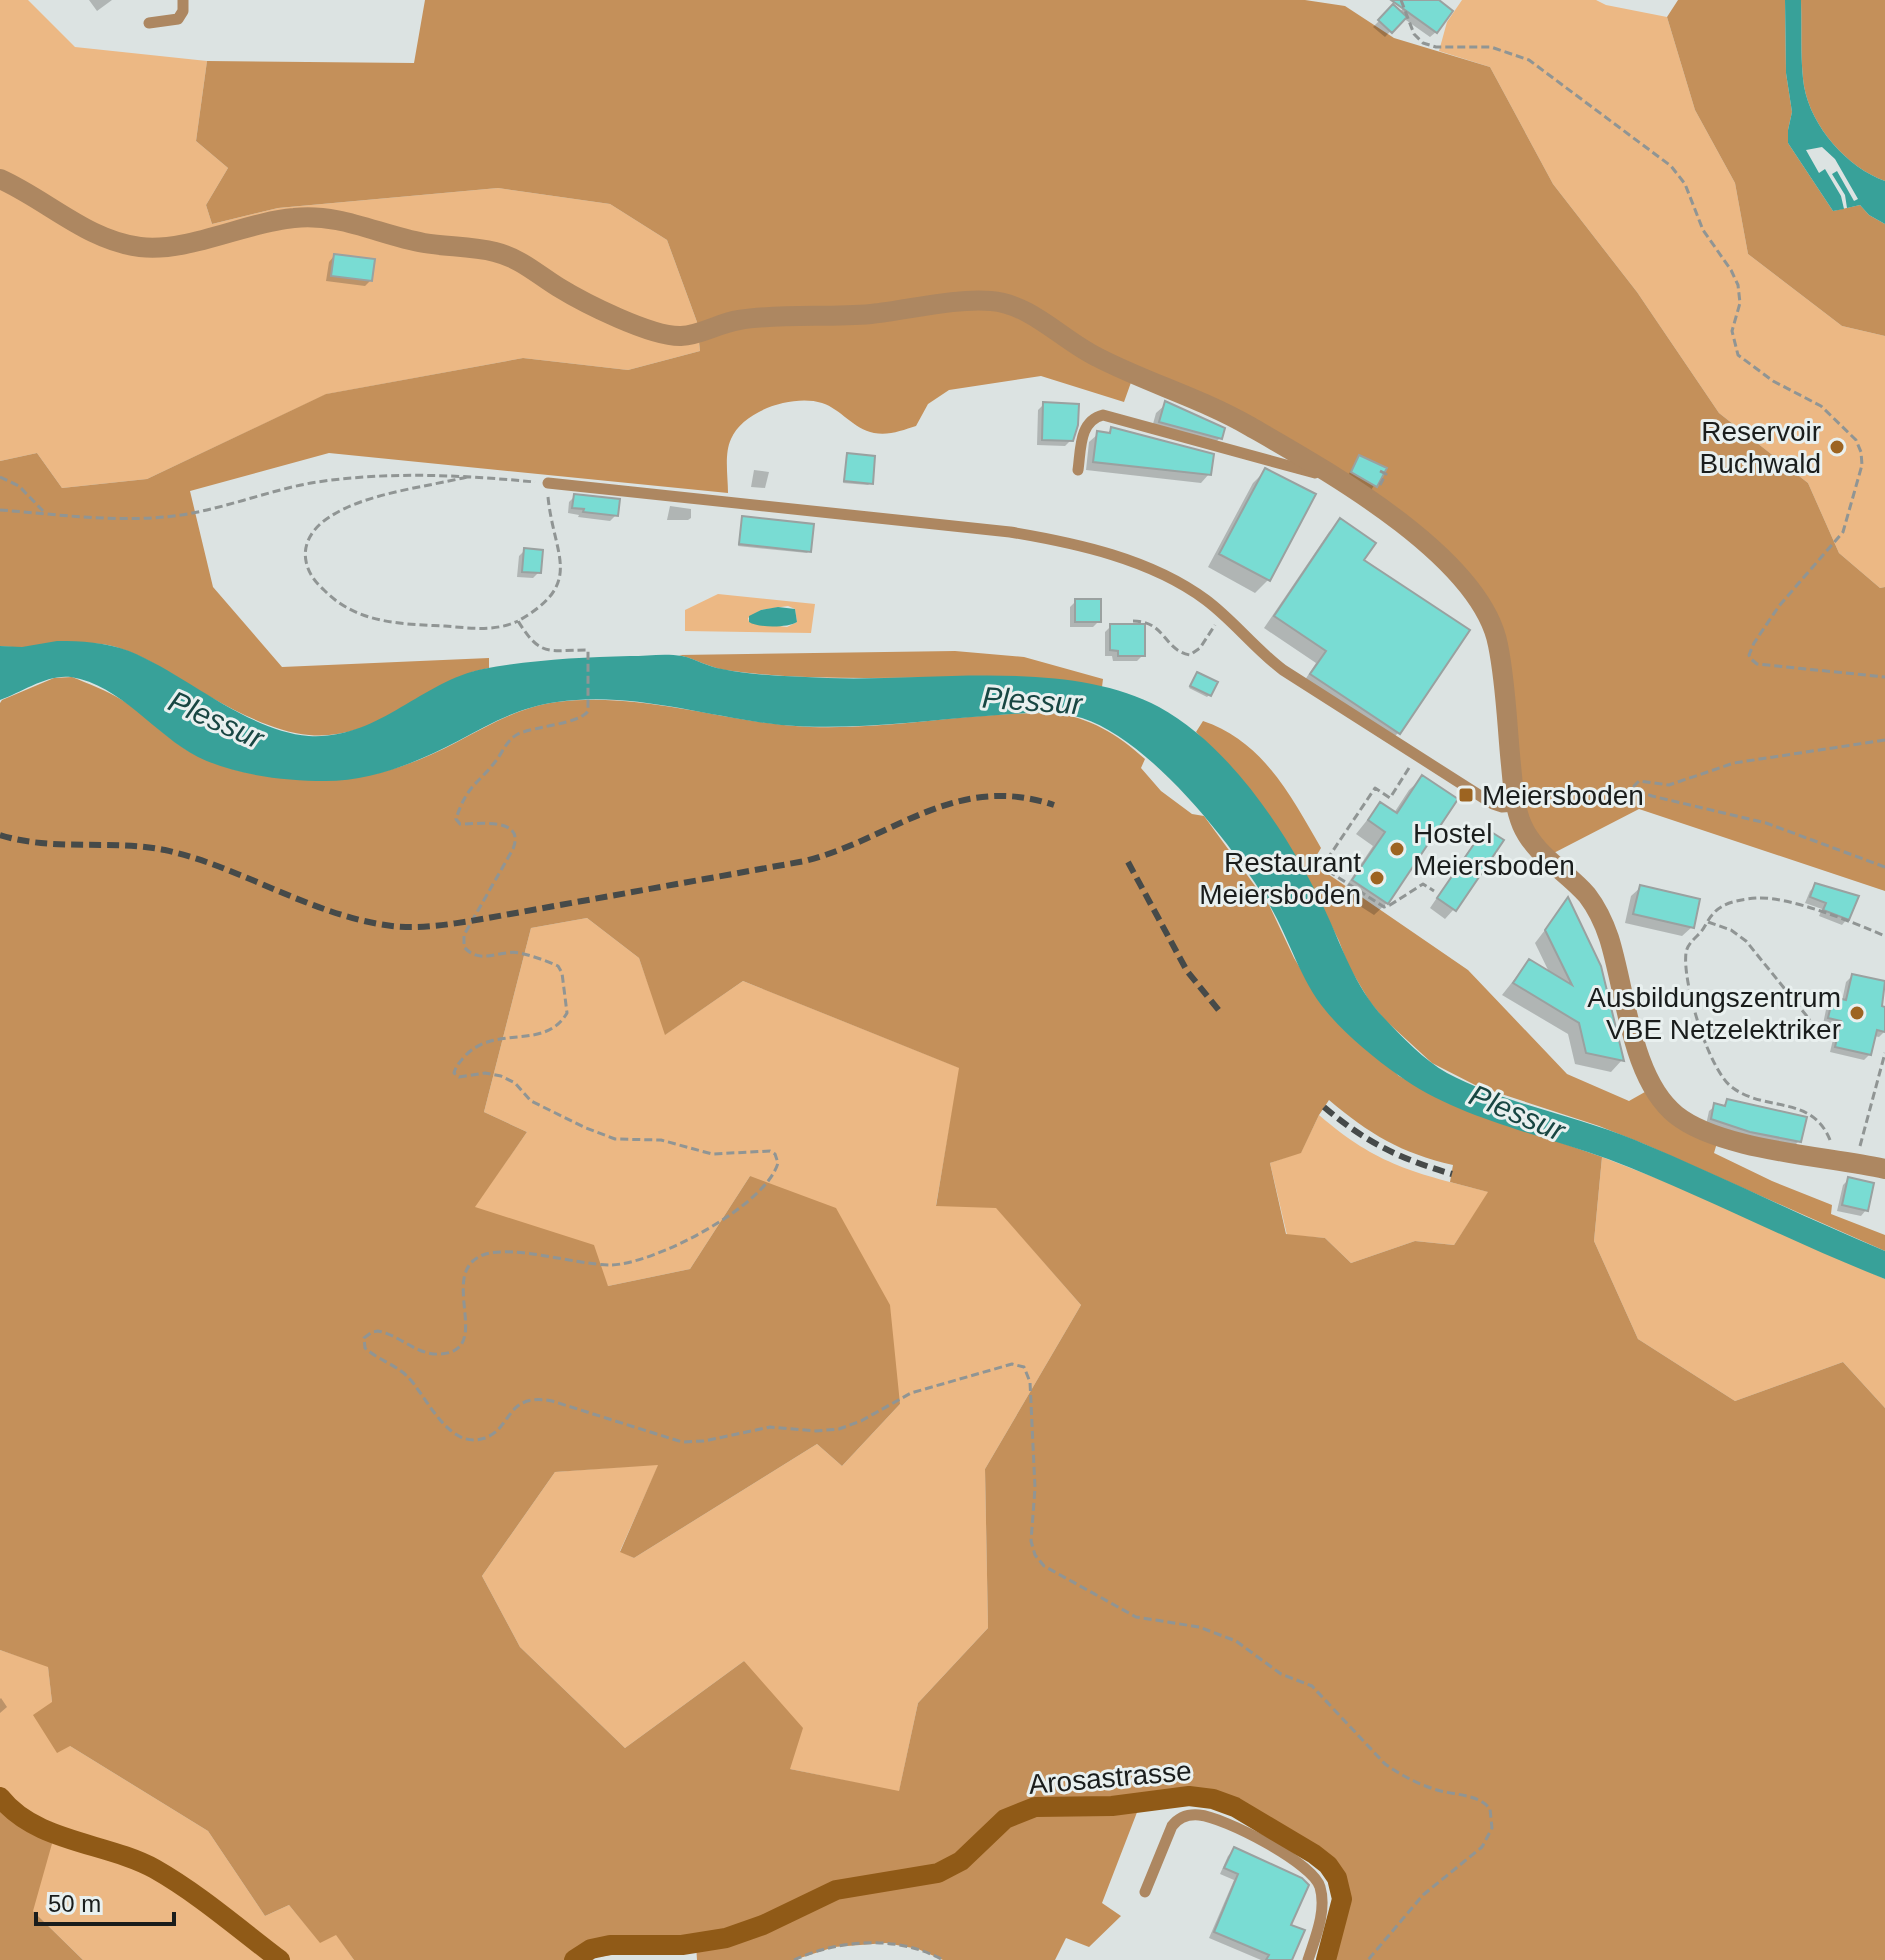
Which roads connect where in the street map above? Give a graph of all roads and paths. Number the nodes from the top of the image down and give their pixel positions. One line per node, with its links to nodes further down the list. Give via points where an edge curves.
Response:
1 (183, 0): 3 (lane, via 178,19)
2 (1401, 0): 17 (path, via 1423,43 1491,47 1529,60 1656,153 1683,180 1703,230 1738,285 1740,303 1732,331 1738,355 1821,406 1851,433 1861,452 1843,532 1779,606 1750,657 1757,664)
3 (149, 23)
4 (0, 179): 10 (street, via 88,229 139,247 168,246 310,217 361,224 424,243 496,252 597,308 673,336 745,319 867,314 983,301 1008,304 1096,357 1227,413)
5 (1078, 470): 10 (lane, via 1086,427 1103,415 1289,464)
6 (1380, 471): 11 (path, via 1386,474)
7 (474, 476): 9 (path); 13 (path, via 311,483 168,517); 15 (path, via 333,514 308,539 307,565 314,580 340,604 383,622 485,628)
8 (0, 477): 13 (path, via 19,486)
9 (548, 483): 14 (lane, via 1046,538 1165,576); 15 (path, via 560,578 547,599)
10 (1346, 485): 20 (street, via 1391,514 1463,580 1488,615 1498,642)
11 (1379, 488)
12 (0, 510): 13 (path)
13 (45, 513)
14 (1222, 615): 16 (path, via 1190,655 1177,651 1153,625); 19 (lane, via 1283,670)
15 (518, 621): 37 (path, via 537,647 588,650 588,713 512,737 468,789 458,823 505,825 516,838 464,935 464,947 479,957 518,953 558,966 567,1013 534,1035 480,1043 454,1073 507,1078 531,1101 615,1139 661,1140 712,1154 770,1151 778,1163 756,1192 715,1225 633,1262 603,1264 504,1252 482,1255 464,1279 466,1335 454,1351 427,1353 378,1331 364,1338 365,1348 404,1373 452,1431 478,1440 493,1434 514,1408 538,1399 682,1442 770,1427 828,1431 931,1385 1012,1364 1024,1367 1030,1382 1035,1488 1031,1541 1044,1566 1136,1617 1199,1627 1236,1641 1281,1674 1312,1686 1397,1773 1435,1790 1480,1799 1490,1809 1492,1828 1484,1844 1423,1895)
16 (1133, 621)
17 (1885, 677)
18 (1885, 740): 21 (path, via 1734,763 1669,785 1639,781 1634,786 1652,796 1766,823)
19 (1417, 754): 20 (lane, via 1493,804); 22 (path, via 1390,798 1375,788 1322,867 1384,907 1423,884)
20 (1516, 806): 27 (street, via 1533,844 1597,911 1644,1072 1662,1102 1685,1122 1719,1136)
21 (1885, 867)
22 (1434, 891)
23 (1708, 922): 24 (path, via 1725,905 1763,898); 25 (path, via 1746,941); 27 (path, via 1690,943 1686,960 1695,1016 1720,1073 1741,1093 1815,1116)
24 (1885, 936)
25 (1810, 1020)
26 (1885, 1053): 27 (path)
27 (1846, 1161): 28 (street)
28 (1885, 1169)
29 (0, 1797): 31 (main road, via 33,1825 127,1856 169,1877)
30 (1145, 1892): 35 (lane, via 1178,1819 1199,1815 1226,1822 1317,1879 1322,1906)
31 (280, 1960)
32 (574, 1960): 36 (main road, Arosastrasse, via 610,1945 682,1945 726,1938 836,1890 938,1873 961,1861 1005,1819 1035,1807 1096,1807 1189,1796 1235,1807 1328,1865 1342,1899)
33 (794, 1960): 34 (path, via 834,1947 886,1943)
34 (943, 1960)
35 (1308, 1960)
36 (1326, 1960)
37 (1368, 1960)

